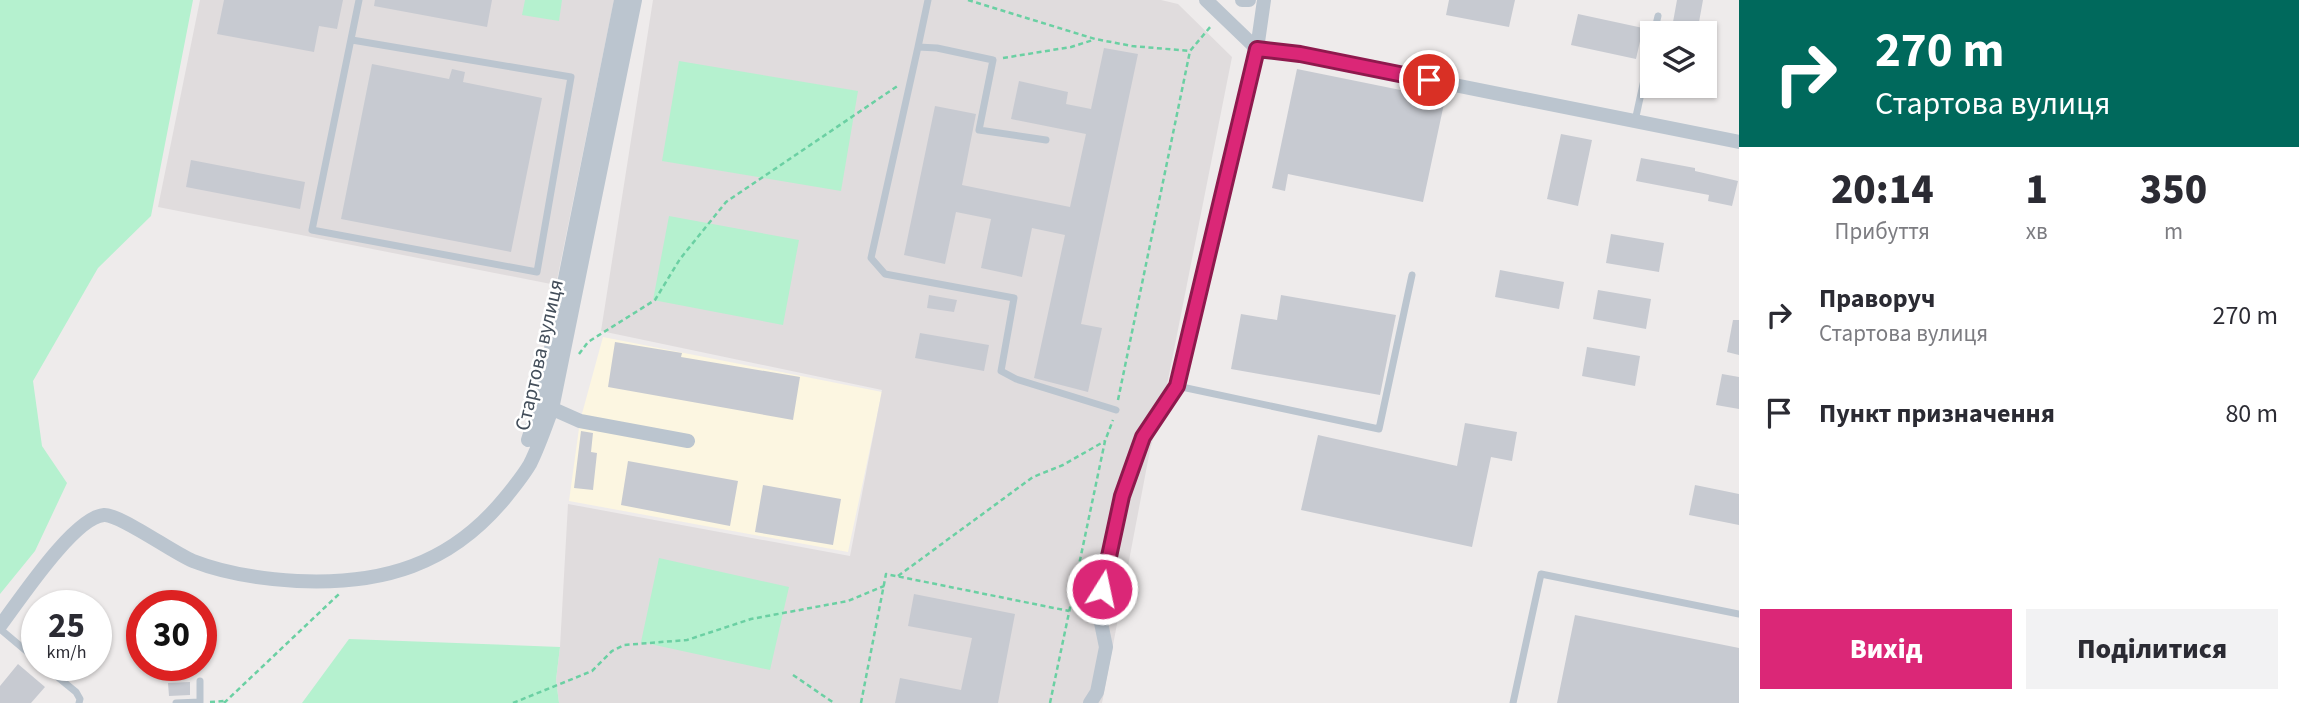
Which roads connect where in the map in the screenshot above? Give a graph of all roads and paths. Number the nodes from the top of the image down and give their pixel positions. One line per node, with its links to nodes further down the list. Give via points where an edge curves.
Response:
1 (359, 0): 14 (lane)
2 (621, 0): 27 (street, Стартова вулиця)
3 (635, 0): 27 (street, Стартова вулиця)
4 (928, 0): 15 (lane)
5 (968, 0): 13 (path)
6 (1206, 0): 10 (street)
7 (1242, 0): 8 (street)
8 (1249, 0)
9 (1264, 0): 16 (street)
10 (1222, 13): 16 (street); 17 (path)
11 (1658, 16): 12 (lane)
12 (1657, 21)
13 (1095, 39): 17 (path); 18 (path)
14 (352, 40): 14 (lane, via 312,230 537,272 571,77)
15 (918, 47): 18 (lane); 19 (lane)
16 (1257, 49): 21 (street); 26 (street)
17 (1190, 51): 28 (path)
18 (993, 60): 22 (lane, via 979,130)
19 (910, 78): 25 (path, via 726,202 655,300 588,342); 28 (lane, via 871,258 885,274 1014,298 1001,371)
20 (1640, 98): 21 (lane)
21 (1635, 121): 23 (street)
22 (1046, 140)
23 (1739, 142)
24 (1412, 275): 26 (lane, via 1379,429)
25 (577, 355)
26 (1177, 386): 50 (street, via 1143,437 1122,496 1099,612 1106,647 1097,692)
27 (546, 406): 29 (street, Стартова вулиця); 30 (street, via 580,421); 37 (street, Стартова вулиця, via 529,466 493,513 459,543 426,562 353,581 281,580 192,561 118,517 104,515 93,518 61,546)
28 (1116, 410): 31 (path)
29 (528, 440)
30 (688, 441)
31 (1105, 441): 32 (path, via 1033,477); 35 (path)
32 (898, 577): 33 (path, via 886,575); 35 (path)
33 (884, 586): 46 (path, via 848,601 751,619 687,640 624,646 592,671); 48 (path)
34 (344, 590): 43 (path)
35 (1069, 611): 49 (path)
36 (1739, 614): 51 (lane, via 1541,574)
37 (0, 627): 38 (lane)
38 (21, 646)
39 (793, 675): 47 (path)
40 (63, 681): 44 (lane, via 76,692)
41 (200, 681): 42 (lane)
42 (200, 702): 43 (path); 45 (lane)
43 (225, 702)
44 (79, 703)
45 (176, 703)
46 (513, 703)
47 (834, 703)
48 (860, 703)
49 (1050, 703)
50 (1090, 703)
51 (1513, 703)

